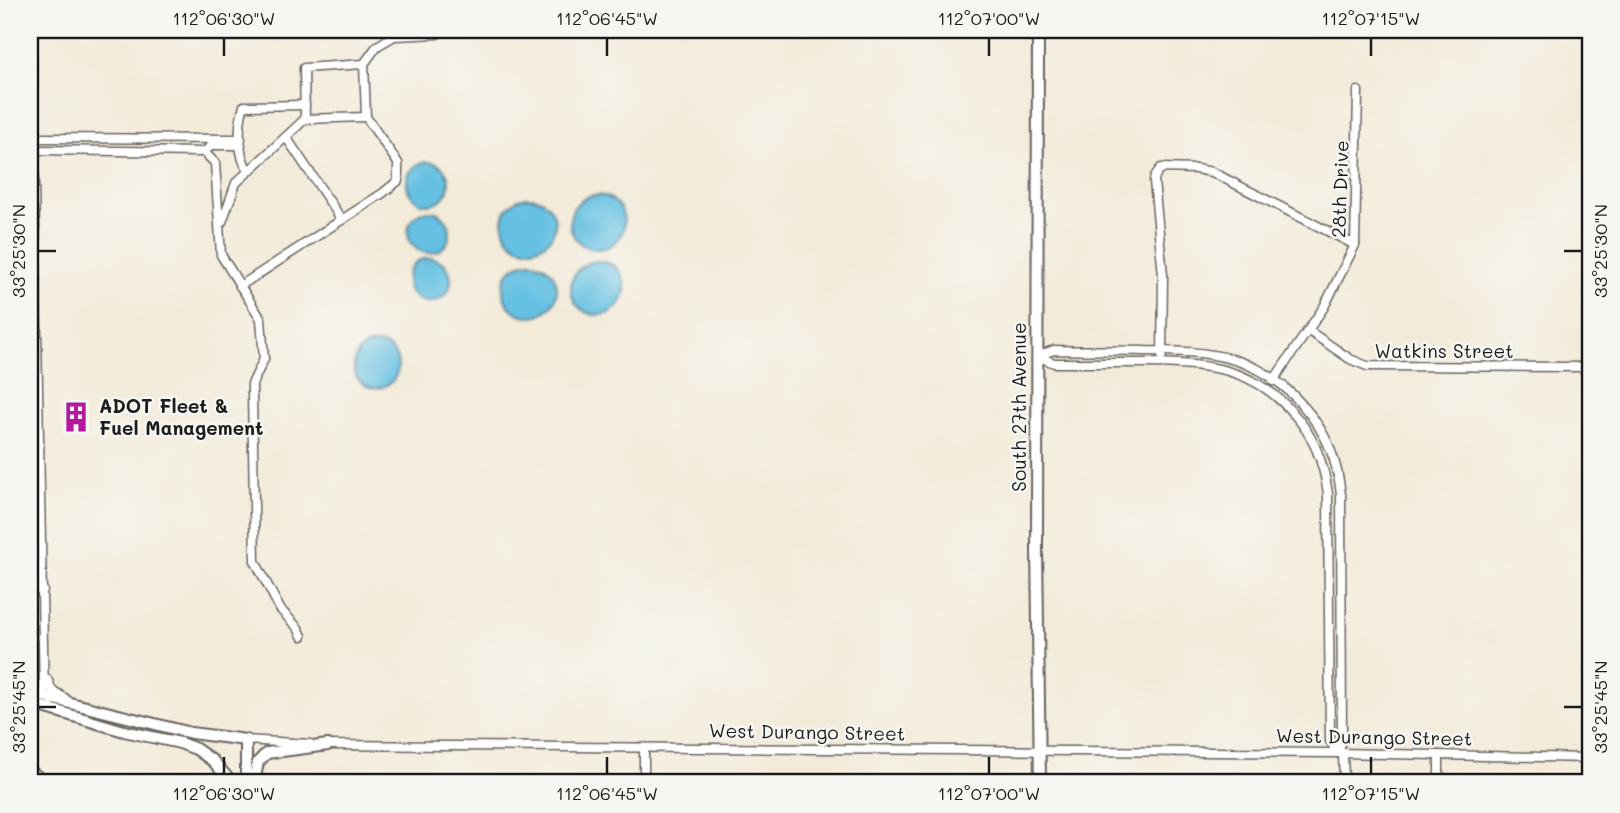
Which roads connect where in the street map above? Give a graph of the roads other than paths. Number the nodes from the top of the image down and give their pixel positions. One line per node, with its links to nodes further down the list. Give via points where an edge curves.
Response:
1 (31, 30): 10 (street)
2 (1038, 30): 23 (main road, South 27th Avenue)
3 (437, 34): 4 (street, via 394,36 377,46)
4 (364, 64): 6 (street, via 304,68); 7 (street)
5 (1358, 91): 19 (street, 28th Drive)
6 (305, 105): 8 (street); 12 (street, via 244,106)
7 (366, 117): 8 (street); 17 (street, via 398,163 398,181)
8 (305, 119): 9 (street)
9 (286, 137): 16 (street); 17 (street)
10 (33, 138): 11 (street); 13 (street)
11 (63, 138): 12 (street); 14 (street)
12 (241, 142): 15 (street, via 212,145); 16 (street, via 242,163)
13 (33, 150): 14 (street); 29 (street)
14 (63, 150): 15 (street)
15 (204, 152): 18 (street, via 215,163)
16 (249, 171): 18 (street, via 236,183)
17 (342, 220): 20 (street)
18 (219, 230): 20 (street, via 221,255)
19 (1355, 245): 21 (street, 28th Drive); 22 (street, via 1212,172 1161,168 1153,181 1163,275)
20 (240, 286): 30 (street, via 261,319 264,359 252,384 255,561 280,609)
21 (1309, 331): 25 (street, Watkins Street, via 1350,359 1375,367); 26 (street, 28th Drive)
22 (1162, 351): 23 (street, via 1054,350); 24 (street); 26 (street, via 1222,355)
23 (1037, 356): 24 (street, via 1054,363); 39 (main road, South 27th Avenue)
24 (1162, 363): 27 (street, via 1217,367)
25 (1590, 367)
26 (1275, 379): 27 (street, 28th Drive); 40 (street, via 1312,416 1339,473)
27 (1268, 389): 40 (street, via 1307,431 1325,473 1330,738)
28 (30, 590): 29 (street)
29 (43, 590): 31 (street)
30 (302, 636)
31 (44, 673): 32 (street); 33 (street); 35 (street, via 52,690)
32 (30, 691): 33 (main road, West Durango Street)
33 (44, 696): 35 (main road, West Durango Street)
34 (30, 703): 45 (main road, via 196,749)
35 (80, 705): 36 (main road, West Durango Street, via 191,733)
36 (246, 740): 37 (street, West Durango Street); 46 (main road)
37 (328, 745): 38 (street, West Durango Street); 47 (main road, via 267,753 258,762)
38 (644, 748): 39 (street, West Durango Street); 48 (street)
39 (1039, 752): 40 (street, West Durango Street); 49 (main road, South 27th Avenue)
40 (1341, 753): 41 (street, West Durango Street); 50 (street)
41 (1439, 755): 42 (street, West Durango Street); 51 (street)
42 (1590, 758)
43 (30, 772): 44 (highway)
44 (44, 783)
45 (232, 783)
46 (246, 783)
47 (254, 783)
48 (645, 783)
49 (1040, 783)
50 (1344, 783)
51 (1439, 783)

